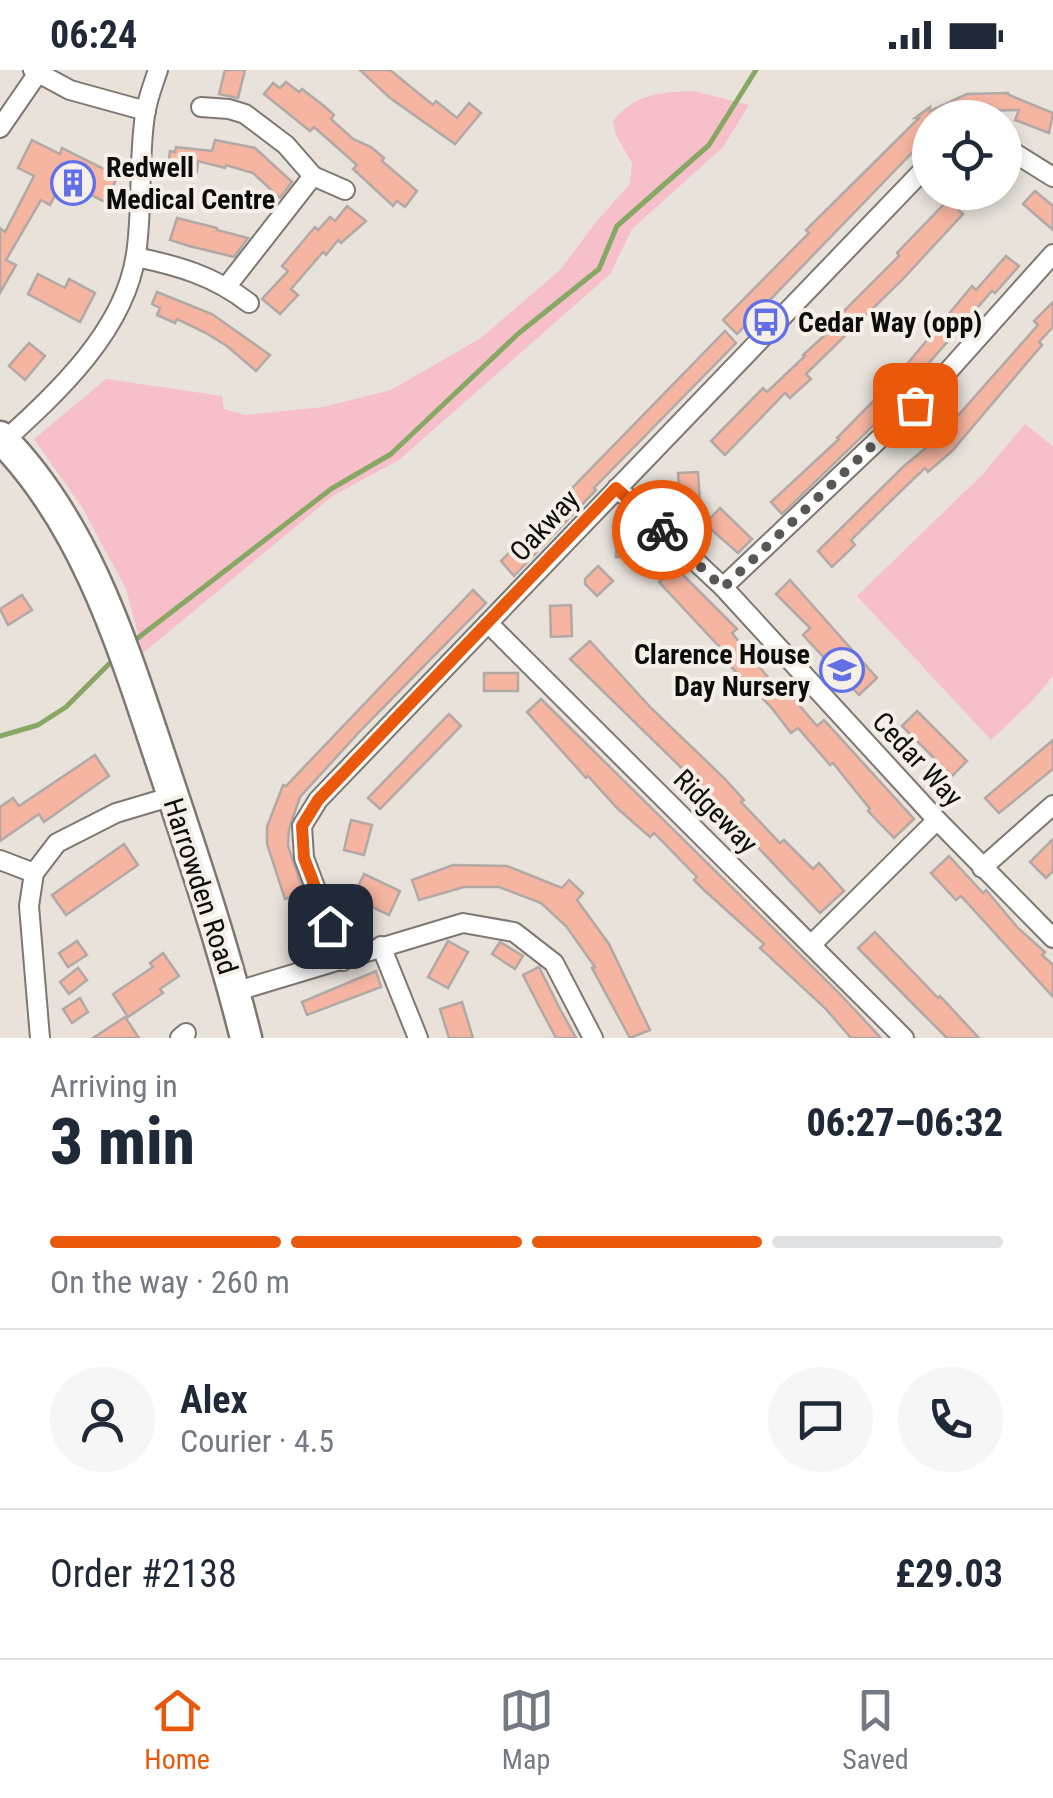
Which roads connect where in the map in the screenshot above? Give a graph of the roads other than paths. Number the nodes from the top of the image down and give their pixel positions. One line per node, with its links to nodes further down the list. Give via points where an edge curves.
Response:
1 (158, 70): 4 (street)
2 (36, 72): 4 (street, via 70,90); 5 (street)
3 (201, 106): 7 (street, via 229,109 264,125)
4 (146, 111): 12 (street)
5 (0, 128)
6 (1022, 158): 8 (street)
7 (313, 176): 10 (street); 13 (street)
8 (1053, 177)
9 (912, 182): 16 (street, Oakway)
10 (345, 190)
11 (1053, 254): 17 (street, via 934,387)
12 (136, 257): 13 (street, via 188,268); 15 (street, via 124,294 84,362)
13 (227, 286): 14 (street)
14 (250, 303)
15 (2, 439): 19 (main road, Harrowden Road, via 46,491 93,573)
16 (616, 488): 17 (street, Cedar Way); 18 (street, Oakway)
17 (723, 588): 21 (street, Cedar Way)
18 (488, 623): 26 (street, Ridgeway); 28 (street, Oakway, via 318,800 302,826 304,858)
19 (173, 796): 24 (street, via 57,843); 29 (main road, Harrowden Road)
20 (1053, 805): 23 (street)
21 (937, 820): 23 (street, Cedar Way); 26 (street)
22 (0, 860): 24 (street)
23 (982, 868): 25 (street, Cedar Way)
24 (34, 872): 30 (street, via 29,906)
25 (1053, 938)
26 (811, 944): 34 (street, Ridgeway)
27 (381, 946): 28 (street); 32 (street); 33 (street, via 463,923 514,932 554,962)
28 (343, 961): 29 (street)
29 (234, 992): 31 (main road, Harrowden Road)
30 (40, 1038)
31 (246, 1038)
32 (418, 1038)
33 (593, 1038)
34 (904, 1038)

